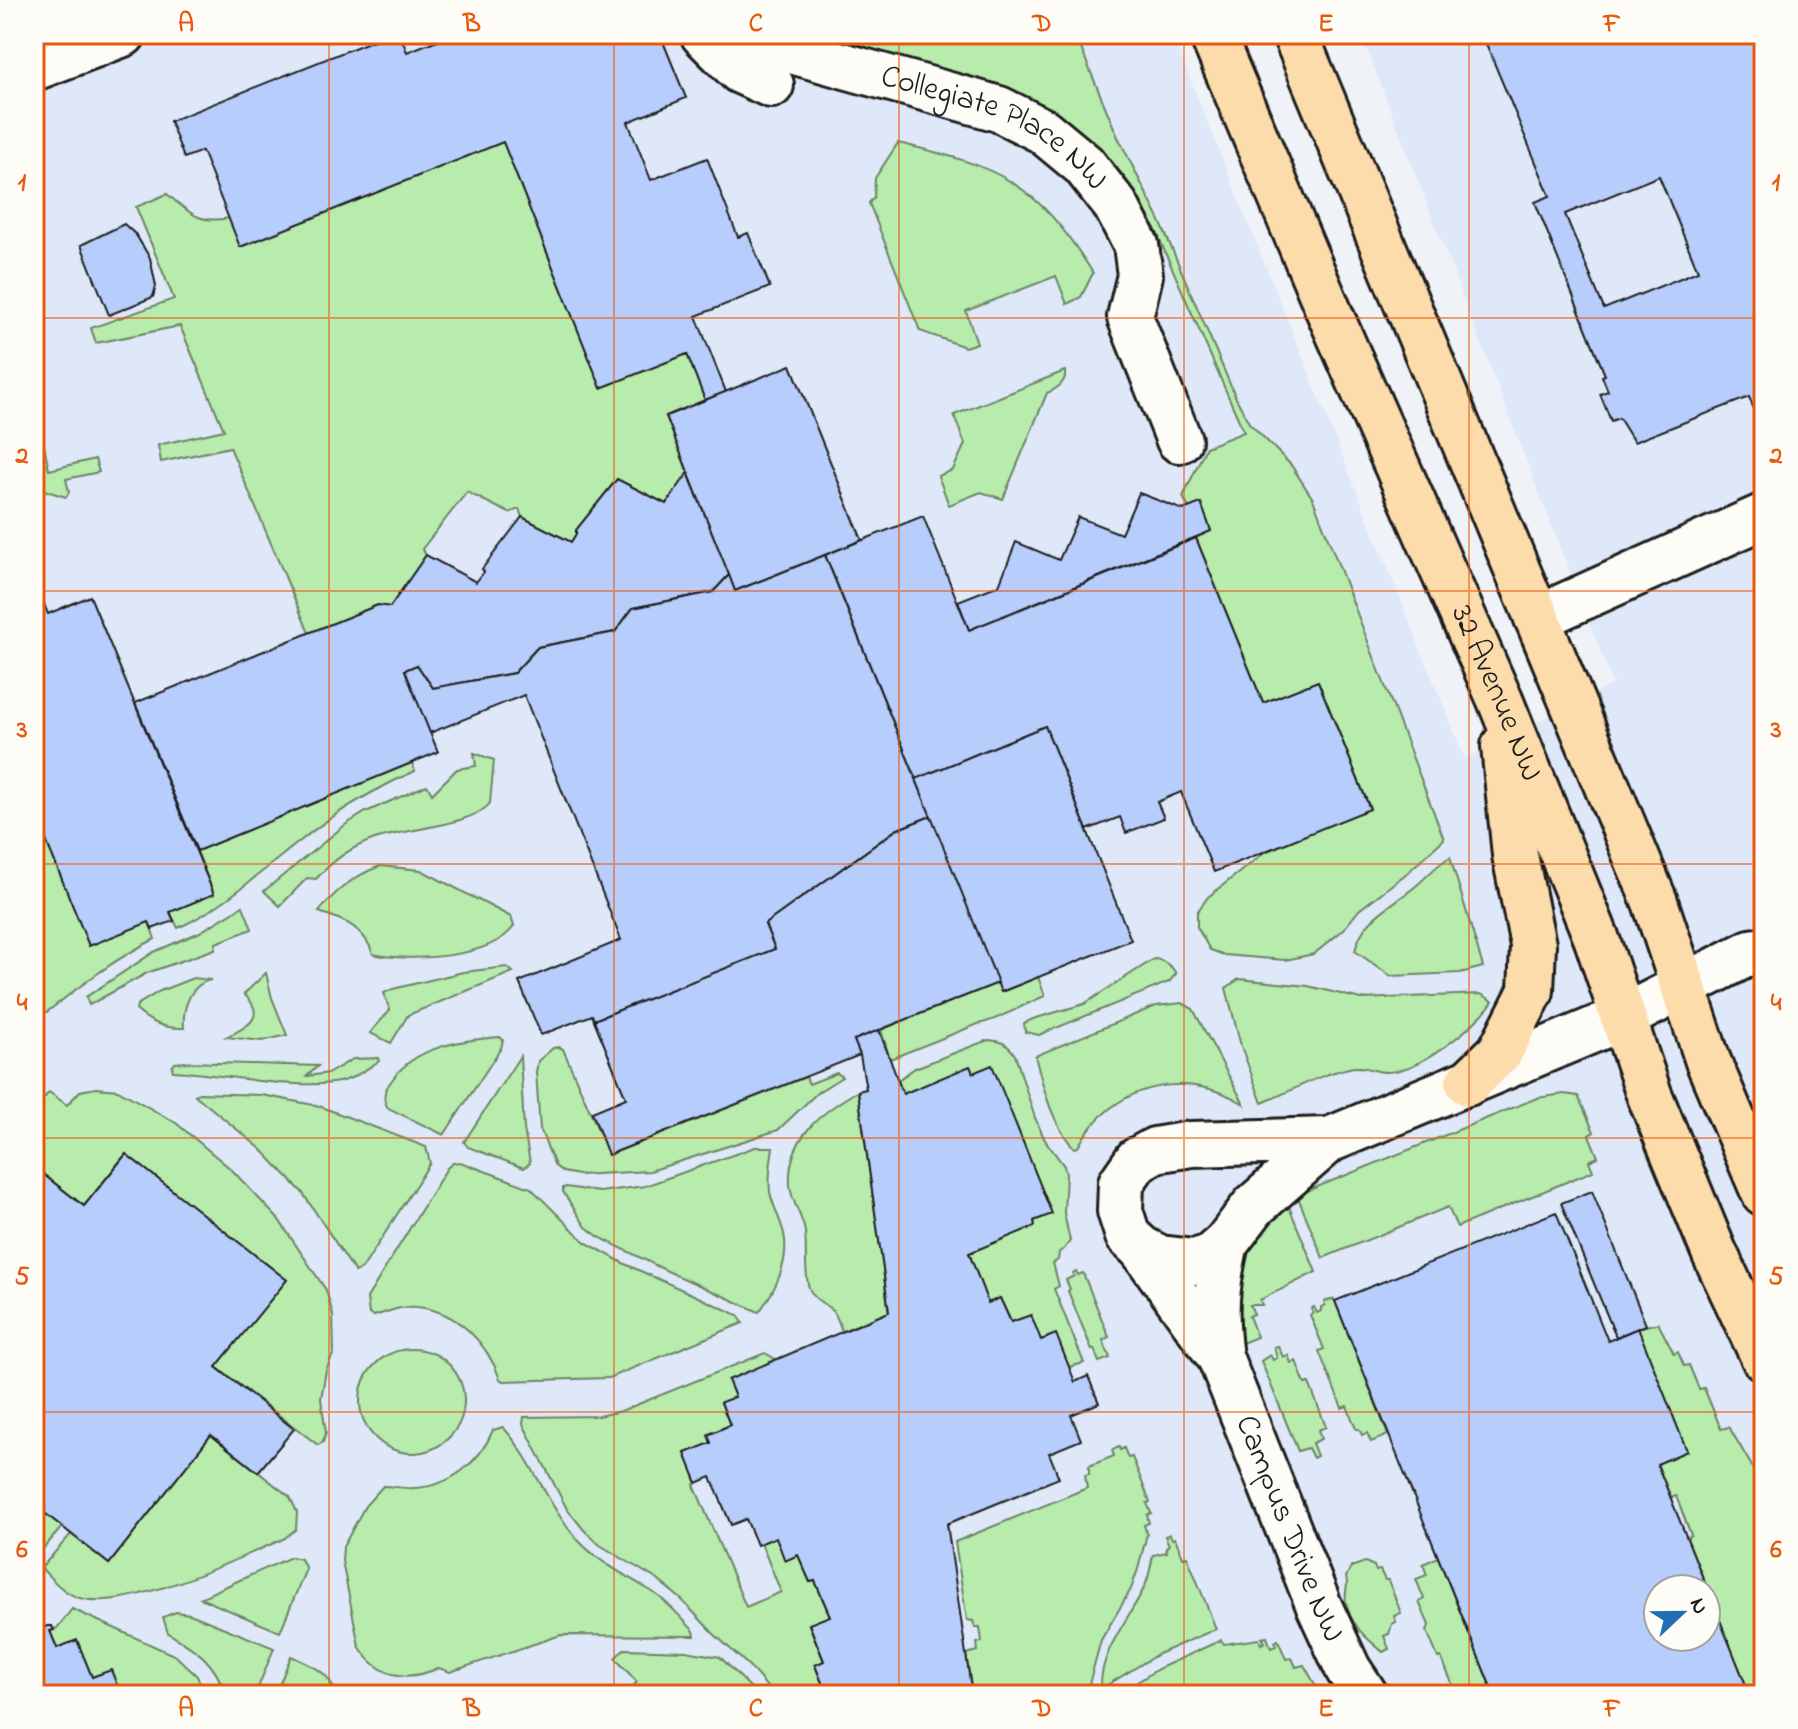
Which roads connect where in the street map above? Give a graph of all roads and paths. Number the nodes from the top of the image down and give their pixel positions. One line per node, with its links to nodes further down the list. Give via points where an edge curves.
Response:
1 (123, 34): 6 (street)
2 (703, 34): 7 (street, via 740,71)
3 (746, 34): 8 (street, Collegiate Place NW, via 999,109 1043,131 1084,165 1116,206 1136,245 1140,275 1130,317)
4 (1212, 34): 11 (main road, 32 Avenue NW)
5 (1295, 34): 10 (main road, 32 Avenue NW)
6 (34, 68)
7 (771, 85)
8 (1179, 440)
9 (1764, 516): 10 (street)
10 (1537, 618): 13 (main road, 32 Avenue NW, via 1655,902)
11 (1500, 700): 14 (main road, 32 Avenue NW, via 1596,937); 15 (main road, via 1515,855 1533,945 1531,991 1500,1052)
12 (1764, 950): 13 (street)
13 (1682, 985): 14 (street); 17 (main road, 32 Avenue NW)
14 (1622, 1018): 15 (street); 21 (main road, 32 Avenue NW, via 1702,1223)
15 (1468, 1083): 16 (street)
16 (1329, 1140): 18 (street, via 1254,1206); 19 (street, Campus Drive NW, via 1191,1144 1155,1150 1137,1160 1121,1183 1120,1211 1128,1236)
17 (1764, 1193)
18 (1226, 1243): 19 (street, via 1194,1262 1160,1258); 20 (street, Campus Drive NW, via 1216,1285)
19 (1142, 1249): 20 (street, Campus Drive NW)
20 (1220, 1357): 22 (street, Campus Drive NW, via 1319,1606)
21 (1764, 1358)
22 (1365, 1695)

